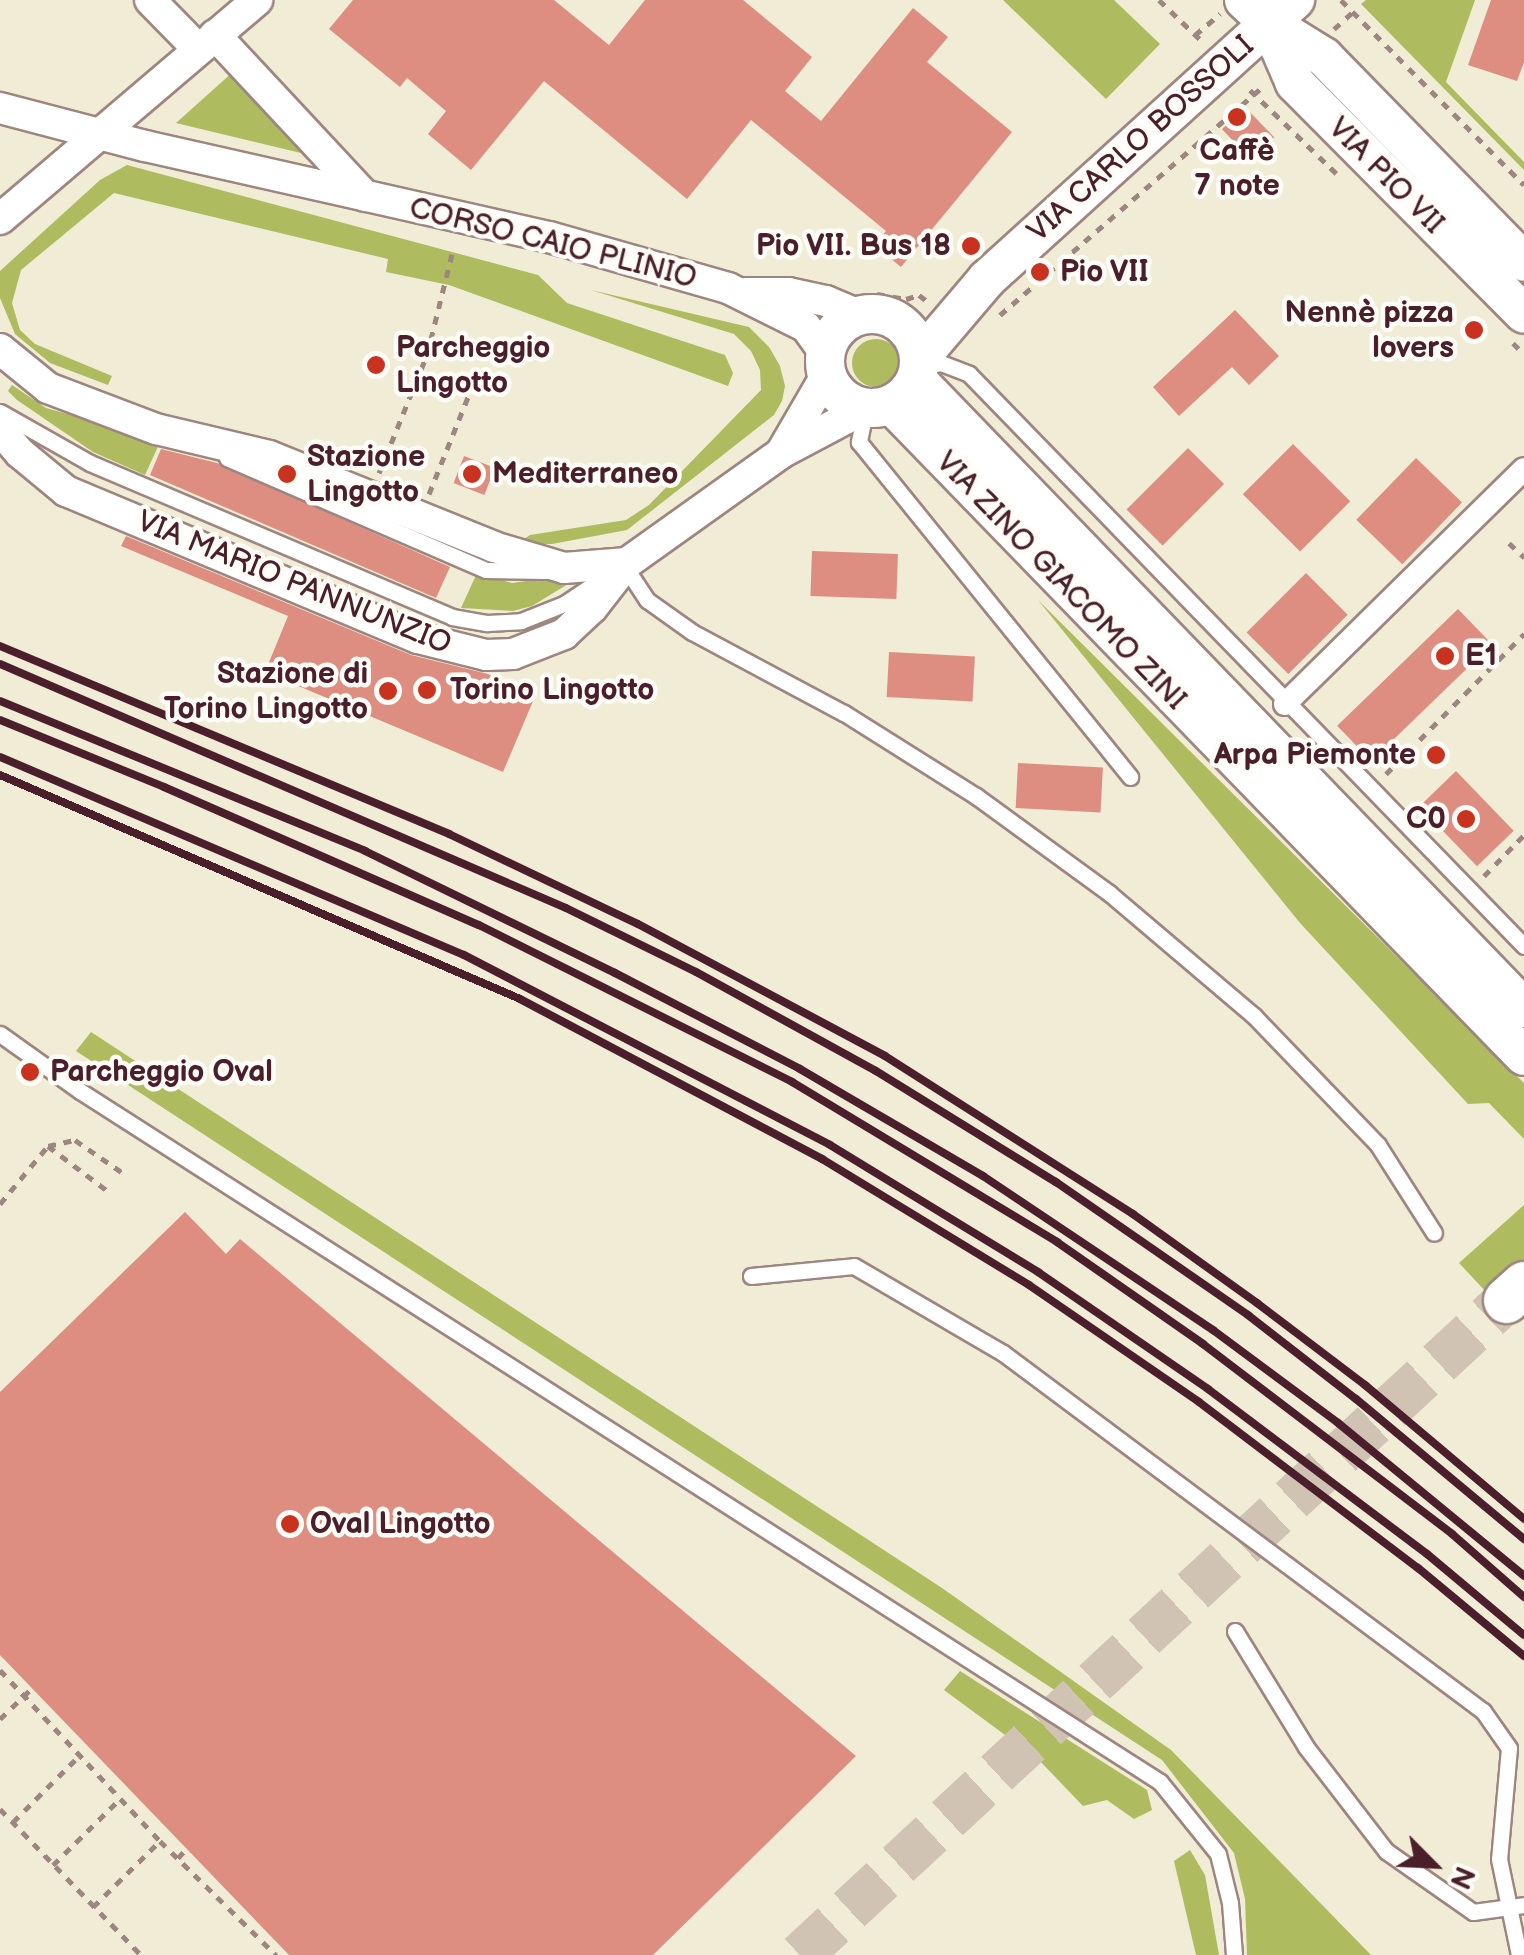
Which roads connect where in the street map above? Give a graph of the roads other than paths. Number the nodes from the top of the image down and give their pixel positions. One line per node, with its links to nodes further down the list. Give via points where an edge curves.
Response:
1 (150, 0): 4 (street)
2 (256, 0): 4 (street)
3 (1269, 8): 9 (street, VIA PIO VII); 10 (street, VIA CARLO BOSSOLI); 12 (street, VIA PIO VII, via 1295,83)
4 (207, 42): 6 (street); 7 (street)
5 (0, 108): 6 (street, CORSO CAIO PLINIO)
6 (100, 133): 7 (street, CORSO CAIO PLINIO); 8 (street)
7 (365, 196): 11 (street, CORSO CAIO PLINIO, via 596,249)
8 (0, 219)
9 (1524, 262)
10 (988, 279): 14 (street, VIA CARLO BOSSOLI, via 932,314); 17 (street, VIA CARLO BOSSOLI)
11 (741, 293): 13 (street, CORSO CAIO PLINIO, via 788,293); 16 (street, CORSO CAIO PLINIO, via 806,327)
12 (1524, 314)
13 (859, 316): 14 (street, via 889,316); 16 (street, via 836,330)
14 (902, 324): 17 (street, via 916,344)
15 (0, 349): 19 (street, via 48,388)
16 (826, 363): 17 (street, via 842,398); 21 (street, VIA CARLO BOSSOLI)
17 (903, 384): 21 (street, VIA CARLO BOSSOLI); 27 (lane, via 940,363 969,374); 28 (lane, via 859,442); 30 (street, VIA ZINO GIACOMO ZINI); 32 (street, VIA ZINO GIACOMO ZINI)
18 (0, 412): 23 (lane, VIA MARIO PANNUNZIO)
19 (156, 428): 26 (street, via 269,456 494,547); 26 (lane, via 486,570)
20 (0, 430): 24 (street, VIA MARIO PANNUNZIO, via 49,478)
21 (781, 452): 25 (street, VIA CARLO BOSSOLI)
22 (1524, 470): 27 (street)
23 (143, 486): 24 (lane, VIA MARIO PANNUNZIO); 25 (lane, VIA MARIO PANNUNZIO, via 377,588 487,624 521,621 564,604)
24 (106, 507): 25 (street, VIA MARIO PANNUNZIO, via 418,638 486,655 525,650 564,634)
25 (626, 563): 26 (street); 33 (lane, via 647,600 692,632 844,713 1109,893 1254,1016 1378,1145)
26 (564, 568)
27 (1285, 704): 29 (lane)
28 (1130, 776)
29 (1524, 946)
30 (1524, 1008)
31 (0, 1034): 39 (lane, via 1160,1782 1218,1854)
32 (1524, 1056)
33 (1434, 1233)
34 (752, 1276): 36 (lane, via 854,1266 1003,1353 1396,1643 1482,1711)
35 (1235, 1631): 38 (lane, via 1306,1747 1386,1851 1473,1912)
36 (1509, 1748): 37 (lane); 38 (lane, via 1499,1860)
37 (1524, 1759)
38 (1516, 1906): 40 (lane)
39 (1234, 1955)
40 (1519, 1955)

